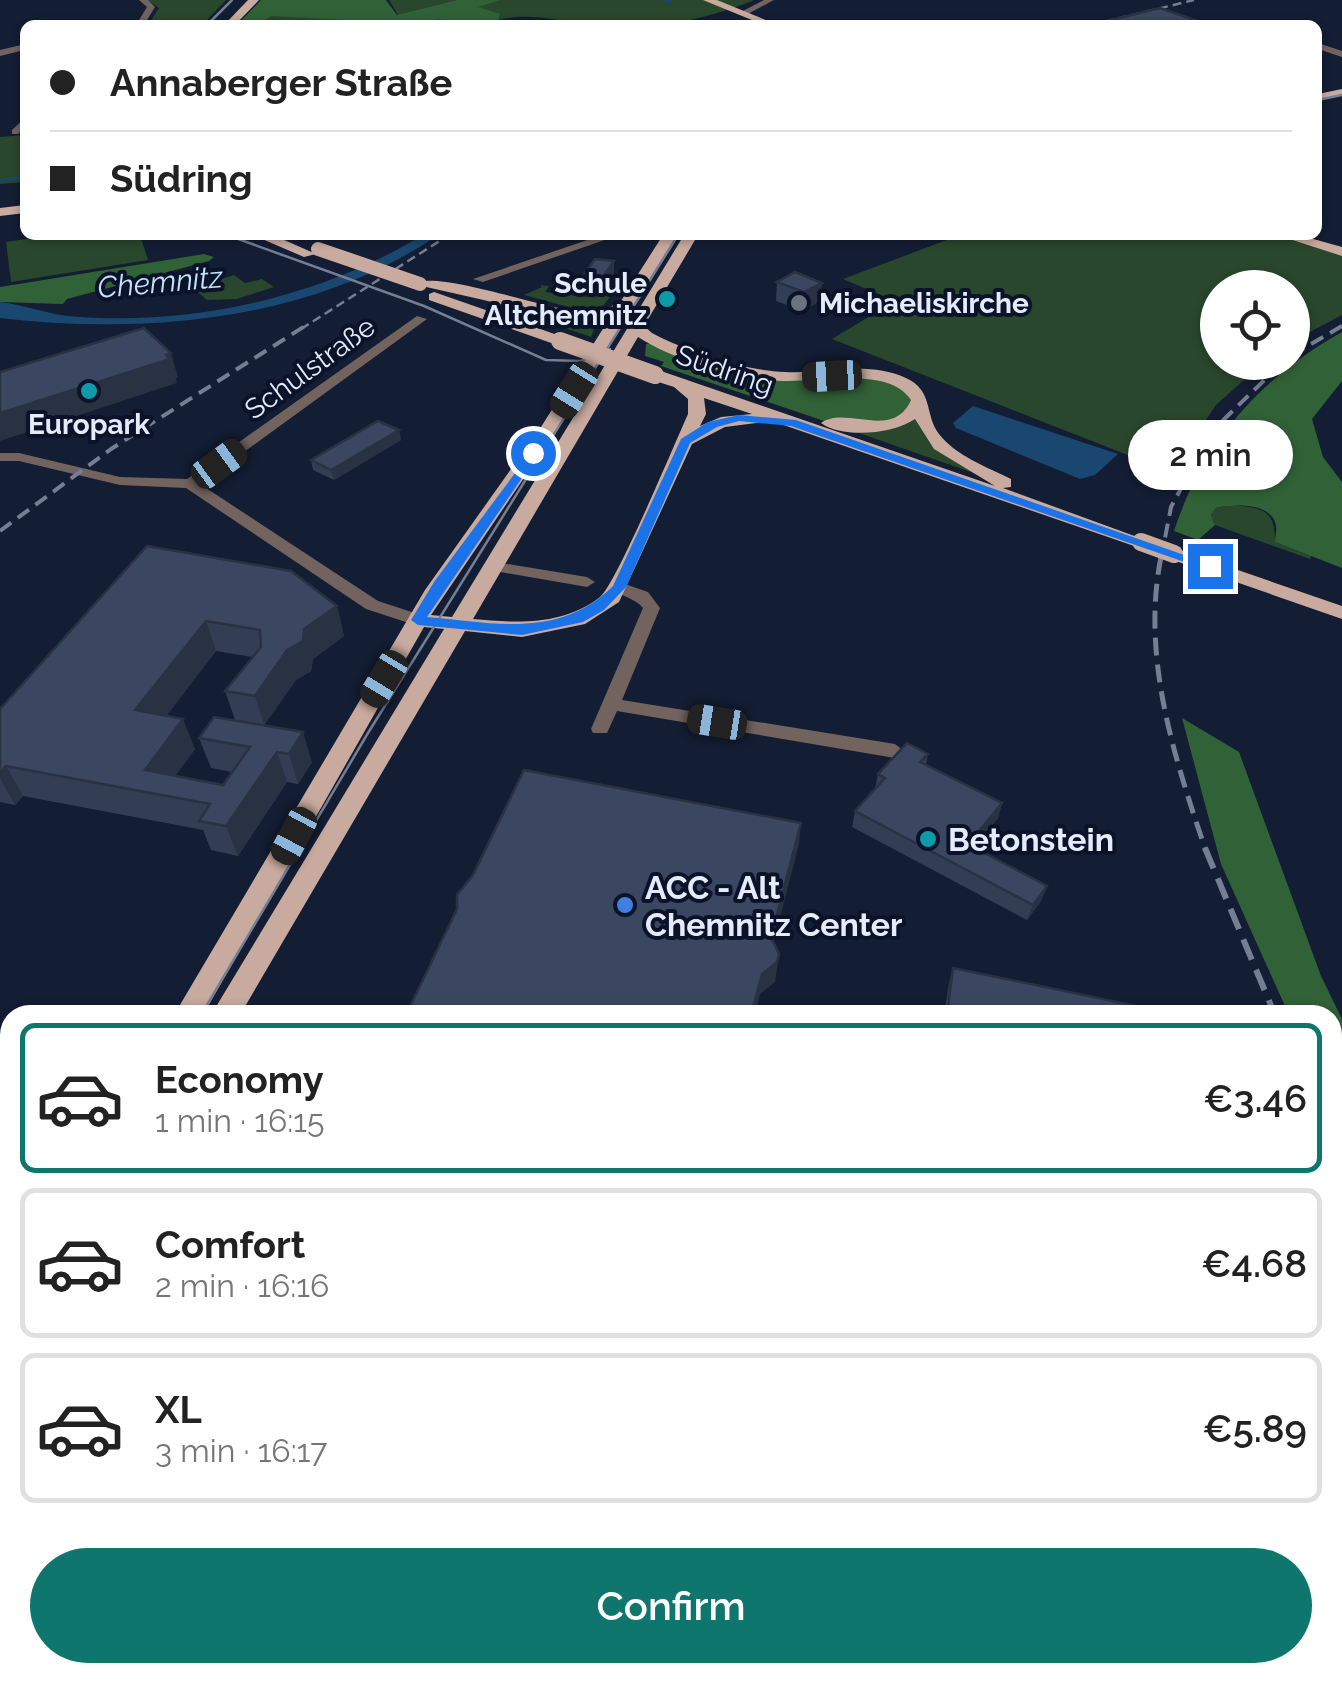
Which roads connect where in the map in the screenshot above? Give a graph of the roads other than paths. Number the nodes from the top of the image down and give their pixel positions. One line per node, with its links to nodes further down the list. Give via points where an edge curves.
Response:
1 (143, 0): 7 (street, via 151,7)
2 (243, 0): 8 (main road)
3 (254, 0): 9 (main road)
4 (770, 0): 6 (street)
5 (711, 1): 6 (main road)
6 (738, 12): 10 (main road)
7 (143, 20)
8 (223, 20)
9 (234, 20)
10 (760, 20)
11 (1330, 38): 12 (street)
12 (1322, 41)
13 (20, 126): 14 (street)
14 (14, 132)
15 (276, 240): 21 (main road, Südring)
16 (291, 240): 21 (main road, Südring)
17 (597, 240): 23 (street)
18 (667, 240): 25 (main road)
19 (688, 240): 27 (main road)
20 (1301, 240): 22 (main road)
21 (313, 252): 24 (main road, Südring)
22 (1342, 252)
23 (479, 278)
24 (415, 287): 25 (main road, via 474,292 580,316); 30 (main road, Südring, bridge)
25 (622, 308): 49 (main road)
26 (421, 319): 40 (street, Schulstraße)
27 (637, 328): 28 (main road); 29 (main road)
28 (664, 343): 29 (main road); 32 (main road, via 753,373 886,377)
29 (623, 350): 44 (main road)
30 (658, 370): 31 (main road, Südring); 34 (main road, Südring)
31 (680, 384): 33 (main road, Südring); 35 (main road, via 696,398)
32 (920, 398): 37 (main road, via 912,416 893,424); 41 (main road, via 936,441)
33 (726, 400): 34 (main road); 35 (main road); 36 (main road, Südring)
34 (778, 406): 37 (main road, Südring)
35 (697, 414): 38 (main road)
36 (792, 422): 38 (main road, via 729,420); 42 (main road, Südring)
37 (830, 423): 41 (main road, Südring)
38 (685, 441): 46 (main road)
39 (0, 457): 40 (street, via 120,481)
40 (190, 484): 49 (street, via 372,605)
41 (1008, 485): 42 (main road, Südring)
42 (1142, 537): 43 (main road, Südring, bridge)
43 (1175, 549): 47 (main road, Südring); 48 (main road, Südring)
44 (495, 566): 45 (street); 50 (main road)
45 (587, 582)
46 (619, 587): 50 (main road, via 600,607 551,627); 51 (street, via 652,608)
47 (1342, 601)
48 (1342, 613)
49 (418, 620): 50 (main road); 54 (main road)
50 (460, 626): 55 (main road)
51 (611, 704): 52 (street); 53 (street)
52 (600, 729)
53 (896, 751)
54 (194, 1005)
55 (231, 1005)

